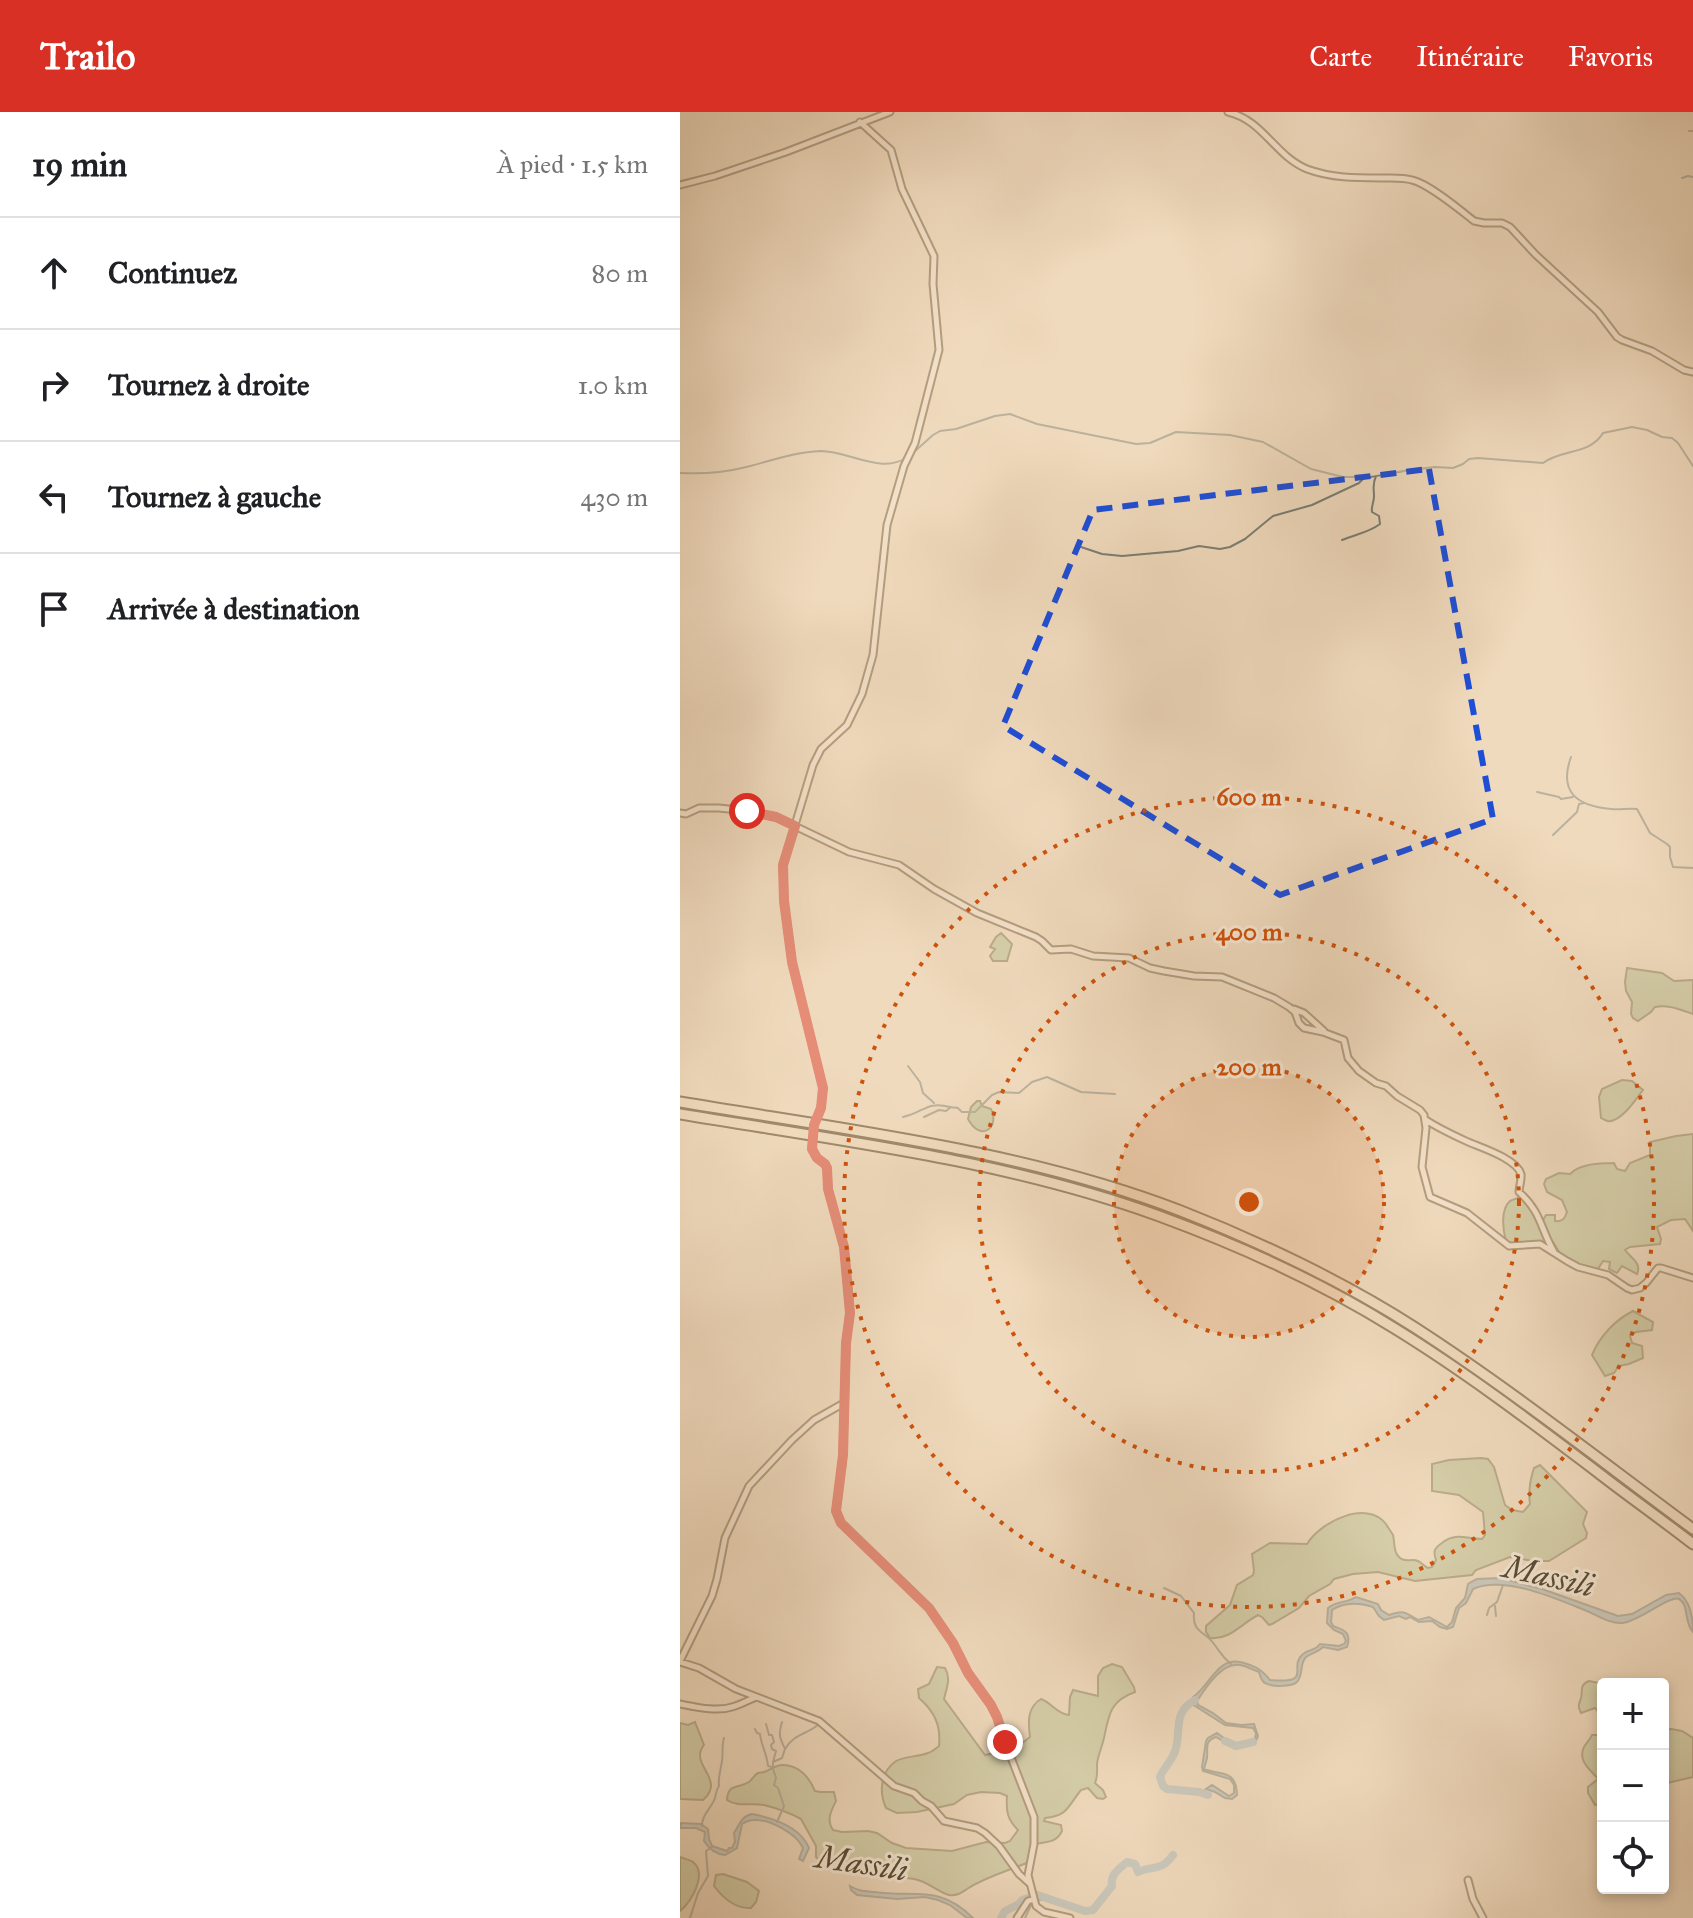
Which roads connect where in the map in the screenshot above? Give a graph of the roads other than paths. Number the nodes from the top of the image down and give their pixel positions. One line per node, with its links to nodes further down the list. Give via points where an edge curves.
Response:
1 (890, 112): 3 (street)
2 (1228, 112): 5 (street, via 1241,115 1307,169 1415,180 1474,221 1510,227 1617,337)
3 (860, 122): 4 (street); 7 (street, via 891,150 902,189 934,256 939,350 887,525 873,655 862,694 847,725 821,749)
4 (680, 185)
5 (1693, 372)
6 (680, 813): 7 (street, via 699,808 747,811)
7 (795, 826): 8 (street, via 849,852 899,865 944,895 1036,937 1051,950 1129,958 1164,971 1222,977); 13 (street, via 783,865 784,901 792,962 823,1088)
8 (1289, 1007): 9 (street); 9 (street, via 1304,1028)
9 (1326, 1033): 12 (street, via 1344,1040 1348,1058 1359,1071 1420,1110)
10 (680, 1102): 13 (highway)
11 (680, 1114): 14 (highway)
12 (1426, 1120): 15 (street, via 1517,1168 1519,1192 1536,1211); 15 (street, via 1422,1167 1430,1197 1467,1213 1509,1246 1540,1244)
13 (814, 1125): 14 (street); 18 (highway, via 1047,1169 1180,1211 1265,1247 1411,1325)
14 (812, 1136): 17 (street, via 812,1149 827,1168 844,1247 850,1313); 19 (highway, via 1051,1183 1158,1216 1266,1261 1391,1326 1448,1363)
15 (1554, 1253): 16 (street, via 1632,1290 1658,1268)
16 (1693, 1278)
17 (845, 1402): 20 (street, via 814,1420 749,1486 725,1538 712,1596); 24 (street, via 838,1517 929,1608 991,1705 1034,1817)
18 (1693, 1529)
19 (1693, 1544)
20 (680, 1661): 21 (street)
21 (757, 1697): 22 (street, via 733,1707); 24 (street, via 819,1721 944,1821 985,1833)
22 (680, 1704)
23 (1468, 1880): 28 (street)
24 (1030, 1884): 25 (street)
25 (1034, 1899): 26 (street); 27 (street, via 1044,1912)
26 (1017, 1918)
27 (1070, 1918)
28 (1483, 1918)

